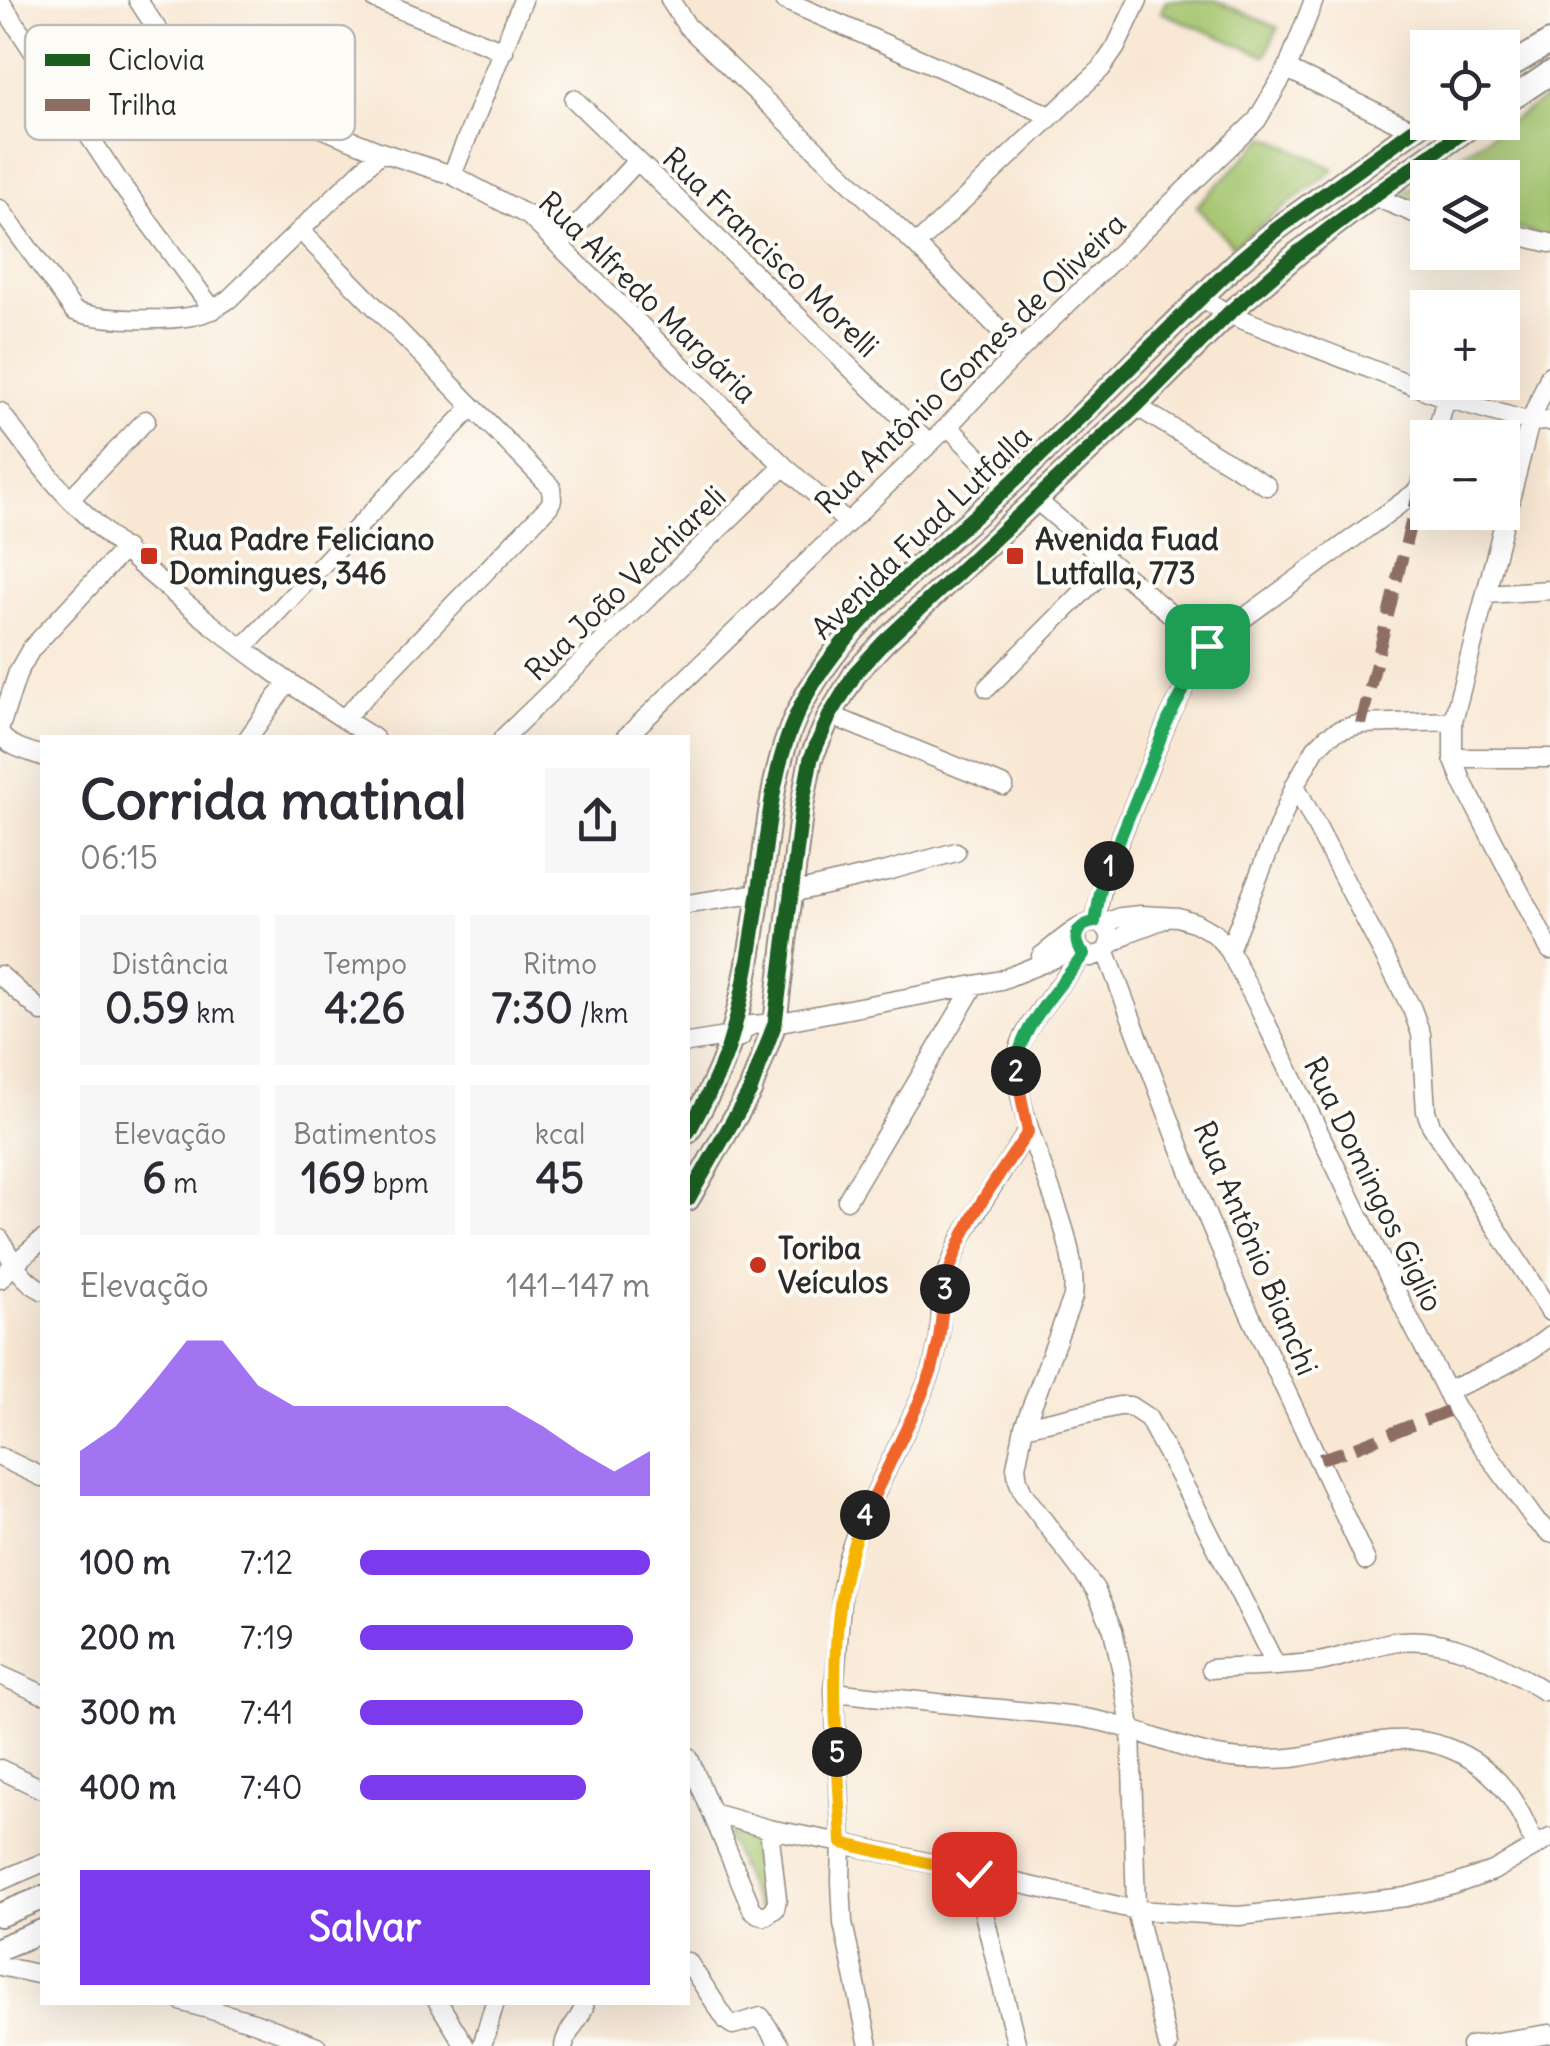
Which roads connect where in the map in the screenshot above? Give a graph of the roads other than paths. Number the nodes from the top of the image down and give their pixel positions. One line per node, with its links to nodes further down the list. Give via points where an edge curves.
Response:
1 (138, 0): 9 (street, Rua Alfredo Margária)
2 (376, 0): 12 (street)
3 (523, 0): 12 (street)
4 (670, 0): 34 (street, via 687,26)
5 (784, 0): 18 (street)
6 (1314, 0): 14 (street, Rua Antônio Gomes de Oliveira)
7 (0, 1): 10 (street)
8 (1131, 2): 18 (street, via 1101,69)
9 (155, 25)
10 (25, 39)
11 (1550, 42): 13 (main road)
12 (504, 51): 26 (street)
13 (1520, 60)
14 (1287, 69): 19 (street); 38 (street, Rua Antônio Gomes de Oliveira, via 1244,135)
15 (1550, 73): 16 (main road)
16 (1520, 93)
17 (574, 99): 25 (street, Rua Francisco Morelli)
18 (1052, 116): 34 (street)
19 (1410, 120)
20 (1410, 131): 35 (main road, Avenida Fuad Lutfalla, via 1276,229)
21 (91, 140): 36 (street)
22 (350, 140): 24 (street, Rua Alfredo Margária)
23 (1452, 140): 27 (main road, Avenida Fuad Lutfalla)
24 (381, 152): 26 (street, Rua Alfredo Margária); 30 (street)
25 (638, 161): 33 (street); 49 (street, Rua Francisco Morelli)
26 (452, 174): 33 (street, Rua Alfredo Margária, via 528,216)
27 (1373, 196): 29 (street); 37 (main road, Avenida Fuad Lutfalla)
28 (0, 209): 36 (street, via 74,311 122,319)
29 (1410, 211)
30 (300, 230): 36 (street); 43 (street)
31 (1520, 235): 32 (street)
32 (1550, 243)
33 (560, 244): 50 (street, Rua Alfredo Margária)
34 (916, 245): 38 (street)
35 (1201, 297): 37 (street); 52 (main road, Avenida Fuad Lutfalla)
36 (213, 310)
37 (1228, 314): 40 (street); 42 (main road, Avenida Fuad Lutfalla)
38 (1020, 350): 48 (street, Rua Antônio Gomes de Oliveira)
39 (1550, 375): 47 (street)
40 (1410, 384)
41 (1453, 400): 47 (street)
42 (1136, 406): 51 (street); 55 (main road, Avenida Fuad Lutfalla)
43 (472, 407): 62 (street); 66 (street, via 550,487 552,500)
44 (0, 412): 54 (street)
45 (146, 420): 54 (street)
46 (1550, 421): 47 (street)
47 (1530, 422): 60 (street)
48 (948, 426): 49 (street, Rua Antônio Gomes de Oliveira); 52 (street)
49 (929, 444): 56 (street, Rua Antônio Gomes de Oliveira)
50 (784, 466): 56 (street, Rua Alfredo Margária); 71 (street, Rua João Vechiareli)
51 (1267, 486)
52 (1007, 487): 79 (main road, Avenida Fuad Lutfalla, via 836,649 814,682 783,750)
53 (1410, 497): 61 (street)
54 (70, 499): 57 (street)
55 (1035, 499): 58 (street); 65 (main road, Avenida Fuad Lutfalla, via 883,643)
56 (847, 522): 72 (street, Rua Antônio Gomes de Oliveira)
57 (125, 548): 62 (street); 68 (street, via 31,649)
58 (1110, 564): 61 (street); 64 (street)
59 (1550, 590): 60 (street)
60 (1486, 594): 67 (street)
61 (1207, 646): 83 (street, via 1168,720 1104,879)
62 (243, 648): 63 (street)
63 (288, 682): 66 (street); 69 (street)
64 (987, 688)
65 (830, 714): 77 (street); 80 (main road, Avenida Fuad Lutfalla, via 811,758)
66 (343, 719): 70 (street)
67 (1454, 722): 74 (street); 76 (street, via 1339,730 1316,748)
68 (0, 730): 73 (street, via 10,744)
69 (250, 735)
70 (370, 735)
71 (506, 735)
72 (628, 735)
73 (40, 755)
74 (1454, 758): 75 (street); 86 (street)
75 (1547, 762)
76 (1296, 785): 85 (street); 104 (street, via 1412,1009 1431,1125)
77 (1004, 786)
78 (956, 852): 80 (street)
79 (759, 893): 81 (street); 93 (main road, Avenida Fuad Lutfalla)
80 (791, 893): 92 (main road, Avenida Fuad Lutfalla)
81 (690, 904)
82 (1178, 917): 83 (street, Rua Domingos Giglio, via 1141,915); 84 (street, via 1130,932); 85 (street, Rua Domingos Giglio, via 1215,934)
83 (1093, 924): 84 (street, Rua Antônio Bianchi, via 1108,930); 87 (street, via 1076,933); 89 (street)
84 (1108, 948): 87 (street, via 1091,956); 111 (street, Rua Antônio Bianchi, via 1238,1289)
85 (1228, 950): 106 (street, Rua Domingos Giglio)
86 (1550, 950)
87 (1081, 951): 89 (street); 96 (street, via 1028,1030 1016,1060)
88 (0, 975): 91 (street)
89 (1001, 980): 90 (street)
90 (974, 986): 92 (street); 98 (street)
91 (40, 1010)
92 (775, 1024): 93 (street, via 752,1025); 97 (main road, Avenida Fuad Lutfalla, via 750,1091)
93 (732, 1036): 94 (street); 95 (main road, Avenida Fuad Lutfalla)
94 (690, 1044)
95 (690, 1128)
96 (1028, 1132): 107 (street, via 1075,1277); 116 (street, via 948,1270 932,1370 856,1534 842,1589)
97 (690, 1196)
98 (847, 1200)
99 (0, 1239): 101 (street)
100 (40, 1242): 101 (street)
101 (14, 1264): 102 (street); 103 (street)
102 (0, 1280)
103 (40, 1289)
104 (1550, 1312)
105 (1550, 1336): 106 (street, via 1510,1363)
106 (1446, 1391): 110 (street, Rua Domingos Giglio, via 1534,1520)
107 (1024, 1428): 112 (street, via 1119,1406 1148,1418); 118 (street, via 1018,1480 1095,1589 1112,1630)
108 (0, 1458): 109 (street)
109 (40, 1476)
110 (1550, 1533)
111 (1366, 1561)
112 (1276, 1666): 113 (street); 115 (street, via 1421,1640 1498,1663)
113 (1211, 1668)
114 (0, 1675): 117 (street)
115 (1544, 1691)
116 (834, 1692): 118 (street); 125 (street)
117 (40, 1693)
118 (1130, 1728): 124 (street, via 1181,1748 1254,1760 1394,1739 1447,1747 1492,1774); 130 (street)
119 (690, 1761): 122 (street)
120 (0, 1769): 121 (street)
121 (40, 1788)
122 (712, 1813): 123 (street); 123 (street, via 752,1909 765,1916 777,1899)
123 (769, 1828): 125 (street)
124 (1543, 1842): 130 (street, via 1493,1871 1406,1897 1239,1916)
125 (842, 1843): 127 (street); 148 (street, via 843,1923)
126 (40, 1863): 128 (street)
127 (974, 1874): 130 (street); 149 (street)
128 (0, 1881)
129 (40, 1899): 131 (main road)
130 (1136, 1910): 150 (street)
131 (0, 1915)
132 (40, 1932): 133 (main road)
133 (0, 1948)
134 (690, 1965): 147 (street, via 727,2021 761,2018)
135 (0, 1966): 136 (street)
136 (40, 1975)
137 (194, 2005): 142 (street)
138 (440, 2005): 144 (street)
139 (494, 2005): 145 (street)
140 (585, 2005): 146 (street)
141 (1550, 2034): 151 (street)
142 (312, 2044): 143 (street)
143 (278, 2046)
144 (465, 2046)
145 (482, 2046)
146 (564, 2046)
147 (780, 2046)
148 (869, 2046)
149 (1017, 2046)
150 (1168, 2046)
151 (1471, 2046)

